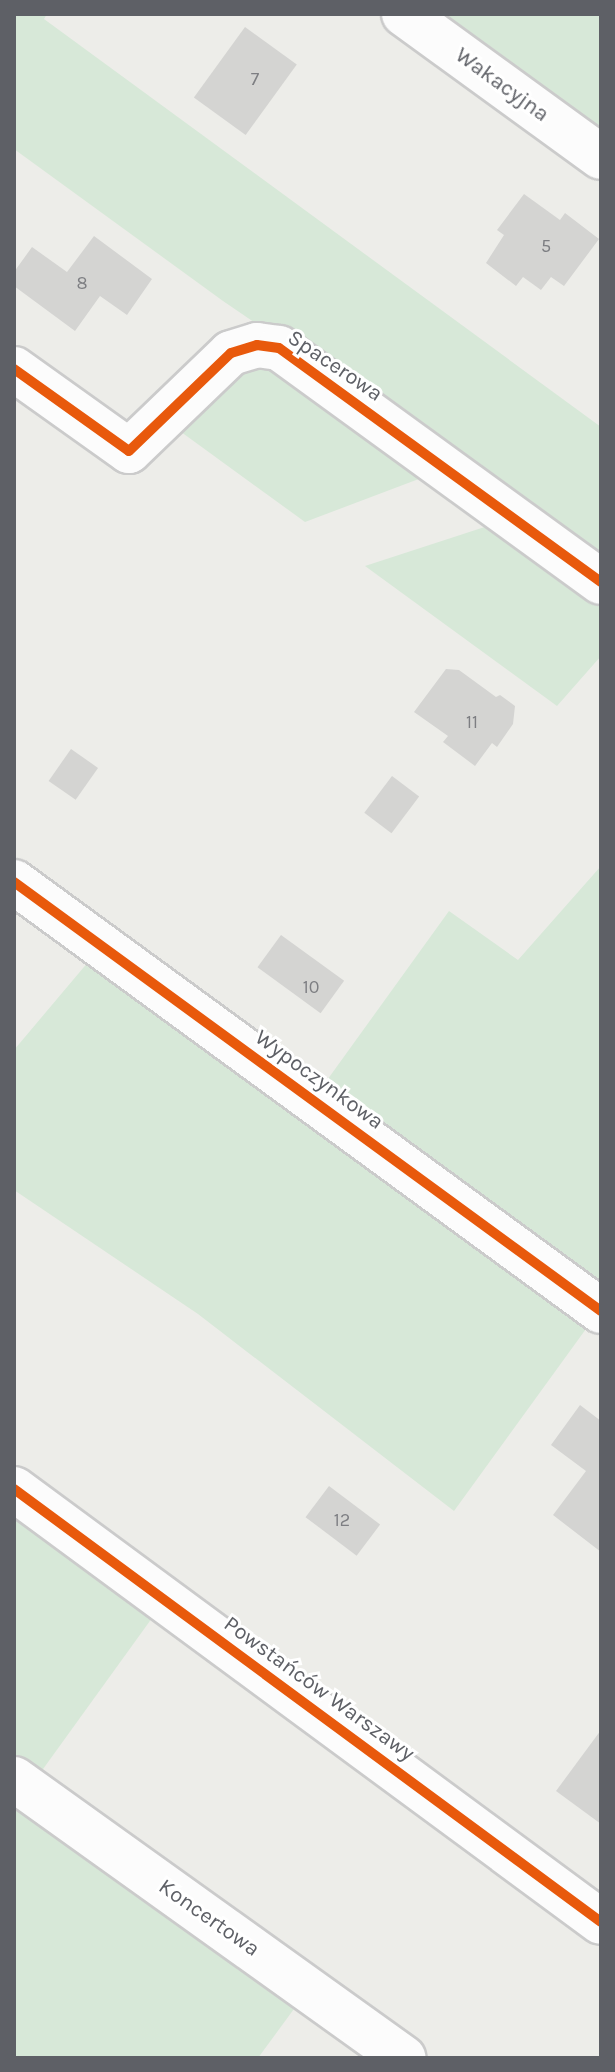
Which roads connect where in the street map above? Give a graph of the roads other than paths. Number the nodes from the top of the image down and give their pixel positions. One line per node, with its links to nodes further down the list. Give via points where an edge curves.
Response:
1 (404, 14): 2 (street, Wakacyjna)
2 (601, 157)
3 (14, 369): 4 (street, Spacerowa, via 129,451 231,353 257,345 279,348)
4 (601, 582)
5 (14, 882): 6 (street, Wypoczynkowa)
6 (601, 1311)
7 (14, 1489): 9 (street, Powstańców Warszawy)
8 (14, 1779): 10 (street, Koncertowa)
9 (601, 1922)
10 (403, 2058)

